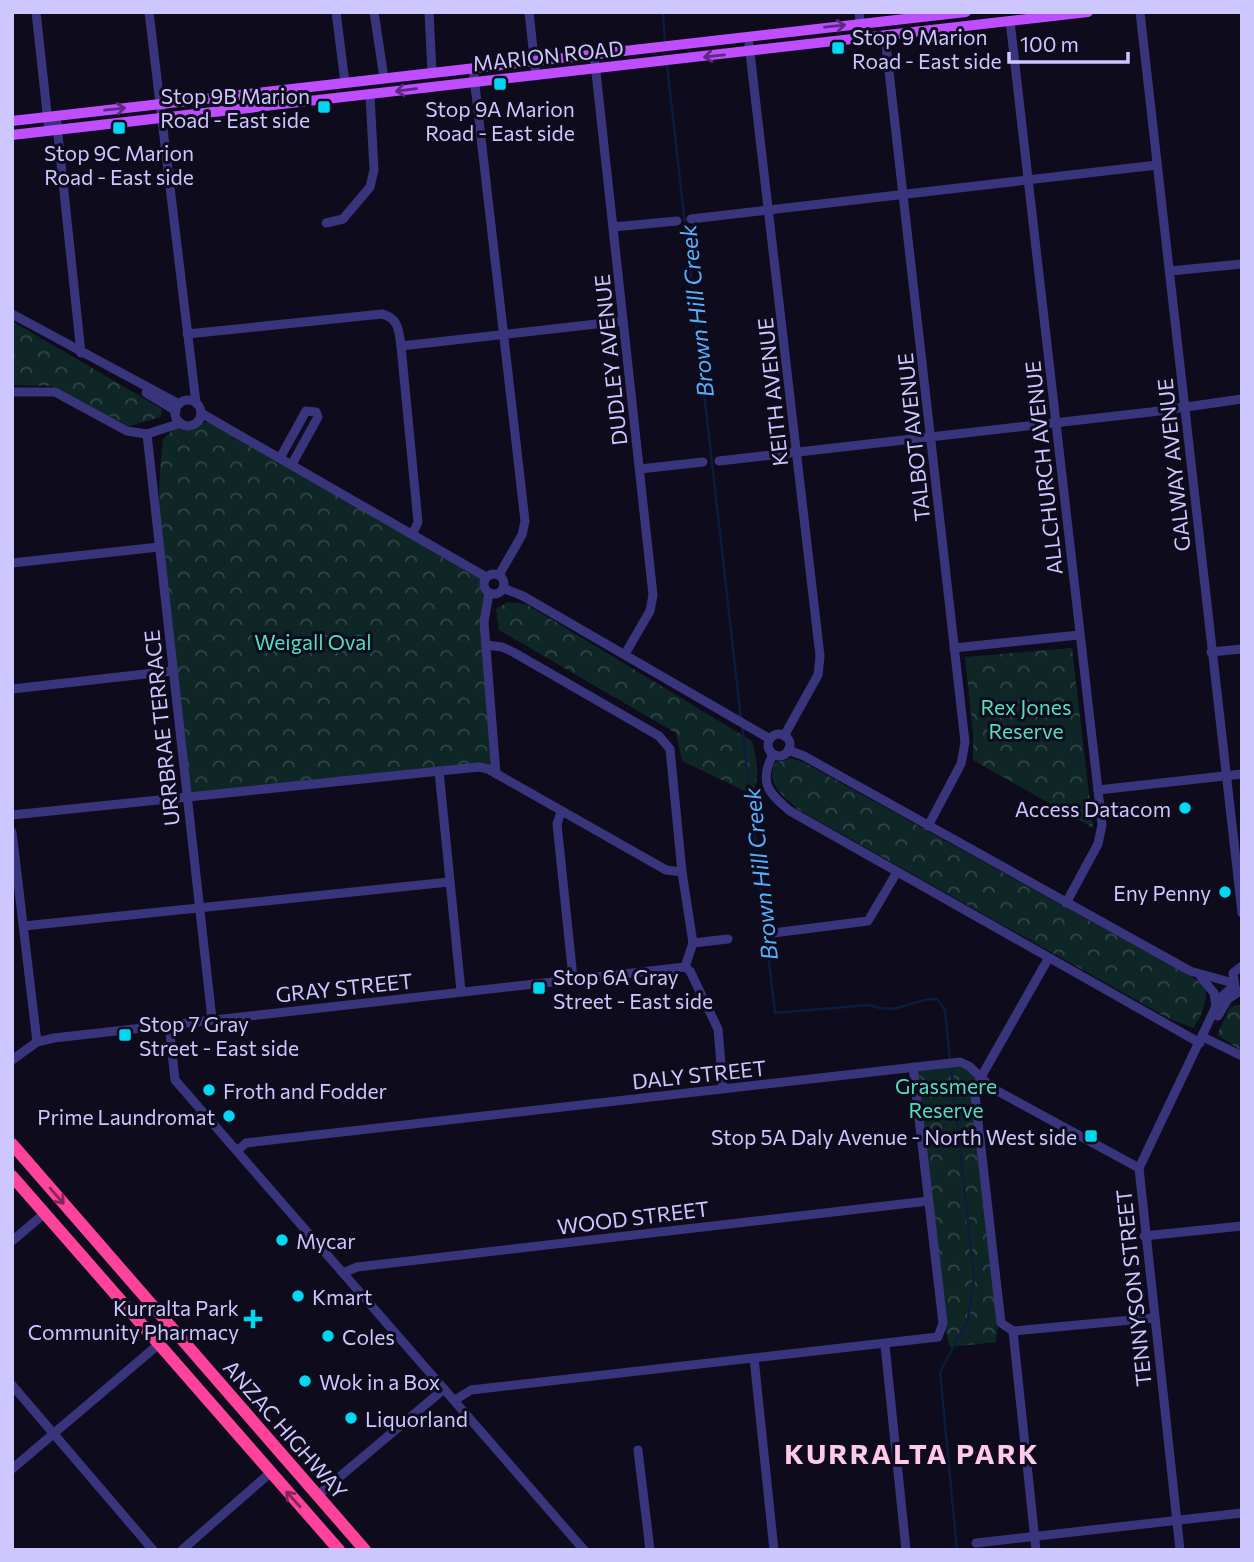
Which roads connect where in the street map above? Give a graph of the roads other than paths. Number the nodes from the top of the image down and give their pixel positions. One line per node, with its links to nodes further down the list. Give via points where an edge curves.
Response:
1 (36, 12): 28 (street)
2 (149, 12): 27 (street)
3 (336, 12): 23 (street)
4 (373, 12): 22 (street)
5 (429, 12): 20 (street)
6 (529, 12): 17 (street)
7 (966, 12): 10 (main road, MARION ROAD)
8 (1088, 12): 11 (main road, MARION ROAD)
9 (1140, 12): 33 (street, GALWAY AVENUE)
10 (860, 18): 12 (main road, MARION ROAD, one-way to 10); 14 (street)
11 (1010, 21): 13 (main road, MARION ROAD); 34 (street, ALLCHURCH AVENUE)
12 (748, 36): 15 (street, KEITH AVENUE); 16 (main road, MARION ROAD)
13 (885, 36): 14 (main road, MARION ROAD); 35 (street, TALBOT AVENUE)
14 (862, 39): 15 (main road, MARION ROAD)
15 (750, 52): 19 (main road, MARION ROAD, one-way to 19); 36 (street, KEITH AVENUE)
16 (594, 54): 17 (main road, MARION ROAD); 19 (street, DUDLEY AVENUE)
17 (535, 61): 18 (main road, MARION ROAD); 21 (street)
18 (472, 68): 20 (main road, MARION ROAD); 24 (street)
19 (596, 69): 21 (main road, MARION ROAD); 40 (street, DUDLEY AVENUE)
20 (432, 72): 22 (main road, MARION ROAD)
21 (537, 76): 24 (main road, MARION ROAD)
22 (384, 78): 23 (main road, MARION ROAD)
23 (339, 83): 26 (main road, via 335,93); 27 (main road, MARION ROAD)
24 (474, 83): 25 (main road, MARION ROAD, one-way to 25); 46 (street)
25 (370, 95): 26 (main road, MARION ROAD); 39 (street, via 374,170 370,187 343,219)
26 (346, 97): 29 (main road, MARION ROAD)
27 (159, 104): 28 (main road, MARION ROAD, one-way to 27); 29 (street)
28 (52, 116): 30 (main road, MARION ROAD); 31 (street)
29 (161, 119): 31 (main road, MARION ROAD); 45 (street)
30 (12, 121)
31 (53, 130): 32 (main road, MARION ROAD); 48 (street)
32 (12, 135)
33 (1157, 165): 34 (street); 42 (street, GALWAY AVENUE)
34 (1028, 182): 35 (street); 54 (street, ALLCHURCH AVENUE)
35 (903, 195): 36 (street); 56 (street, TALBOT AVENUE)
36 (770, 210): 37 (street); 57 (street, KEITH AVENUE)
37 (691, 219)
38 (677, 221): 40 (street)
39 (326, 223)
40 (613, 228): 44 (street, DUDLEY AVENUE)
41 (1242, 264): 42 (street)
42 (1170, 271): 51 (street, GALWAY AVENUE)
43 (12, 314): 48 (street)
44 (623, 321): 46 (street); 62 (street, DUDLEY AVENUE)
45 (187, 334): 47 (street, via 382,314 399,328); 52 (street, via 191,376)
46 (504, 335): 47 (street); 66 (street, via 525,521)
47 (401, 346): 63 (street, via 418,522)
48 (81, 353): 52 (street)
49 (12, 391): 55 (street, via 55,392 127,431)
50 (1242, 399): 51 (street)
51 (1185, 407): 54 (street); 74 (street, GALWAY AVENUE)
52 (182, 410): 53 (street); 53 (street, via 188,426); 55 (street)
53 (199, 417): 58 (street, via 221,424)
54 (1056, 423): 56 (street); 70 (street, ALLCHURCH AVENUE)
55 (147, 434): 64 (street, URRBRAE TERRACE)
56 (930, 437): 57 (street); 72 (street, TALBOT AVENUE)
57 (796, 452): 59 (street); 78 (street, KEITH AVENUE, via 820,665)
58 (280, 458): 61 (street); 61 (street, via 306,411 312,409 318,417)
59 (719, 460)
60 (703, 462): 62 (street)
61 (292, 464): 63 (street)
62 (640, 469): 75 (street, DUDLEY AVENUE, via 653,602)
63 (413, 533): 67 (street)
64 (159, 547): 65 (street); 76 (street, URRBRAE TERRACE)
65 (12, 563)
66 (499, 575): 67 (street); 68 (street)
67 (485, 577): 69 (street)
68 (503, 588): 69 (street); 75 (street)
69 (489, 593): 71 (street)
70 (1079, 635): 72 (street); 86 (street, ALLCHURCH AVENUE)
71 (485, 645): 83 (street); 92 (street, via 502,647 666,741 673,765)
72 (954, 648): 90 (street, TALBOT AVENUE, via 964,754)
73 (1242, 649): 74 (street)
74 (1211, 652): 85 (street, GALWAY AVENUE)
75 (625, 654): 79 (street)
76 (172, 671): 77 (street); 87 (street, URRBRAE TERRACE)
77 (12, 689)
78 (785, 736): 79 (street); 80 (street)
79 (770, 739): 81 (street)
80 (788, 750): 81 (street, via 783,755); 90 (street)
81 (773, 754): 93 (street, via 765,778 778,801)
82 (439, 771): 83 (street); 87 (street); 94 (street)
83 (492, 772): 88 (street)
84 (1242, 774): 85 (street)
85 (1226, 775): 86 (street); 97 (street, GALWAY AVENUE)
86 (1098, 790): 95 (street, ALLCHURCH AVENUE, via 1102,825 1098,845)
87 (186, 796): 89 (street); 96 (street, URRBRAE TERRACE)
88 (561, 812): 92 (street, via 666,870); 106 (street, via 557,824)
89 (12, 815)
90 (928, 825): 95 (street)
91 (12, 832): 98 (street)
92 (682, 872): 101 (street)
93 (897, 872): 99 (street, via 868,921); 102 (street)
94 (449, 882): 96 (street); 108 (street)
95 (1066, 903): 105 (street)
96 (199, 909): 98 (street); 110 (street, URRBRAE TERRACE)
97 (1242, 913)
98 (24, 926): 113 (street)
99 (773, 933)
100 (728, 939): 101 (street)
101 (693, 943): 104 (street)
102 (1048, 959): 112 (street); 117 (street)
103 (1242, 966): 107 (street)
104 (685, 967): 106 (street, GRAY STREET); 118 (street, via 718,1029)
105 (1199, 976): 107 (street); 109 (street, via 1214,993)
106 (573, 978): 108 (street, GRAY STREET)
107 (1236, 985): 109 (street, TENNYSON STREET); 112 (street, TENNYSON STREET)
108 (461, 991): 110 (street, GRAY STREET)
109 (1216, 1007): 112 (street, TENNYSON STREET)
110 (212, 1019): 111 (street, GRAY STREET)
111 (169, 1025): 113 (street, GRAY STREET); 120 (street, via 175,1080)
112 (1201, 1040): 114 (street); 121 (street, TENNYSON STREET)
113 (37, 1042): 115 (street, GRAY STREET)
114 (1242, 1056)
115 (12, 1060)
116 (914, 1067): 117 (street, DALY STREET, via 960,1062); 118 (street, DALY STREET); 123 (street)
117 (981, 1077): 121 (street, DALY STREET, via 992,1088); 133 (street, via 975,1095 999,1313 1004,1328)
118 (723, 1088): 120 (street, DALY STREET, via 246,1143)
119 (12, 1144): 127 (highway, ANZAC HIGHWAY, one-way to 127)
120 (237, 1151): 130 (street)
121 (1139, 1168): 126 (street, TENNYSON STREET)
122 (12, 1176): 124 (highway, ANZAC HIGHWAY)
123 (928, 1201): 130 (street, WOOD STREET, via 357,1267); 135 (street, via 942,1332 932,1340)
124 (45, 1213): 128 (street); 129 (highway, ANZAC HIGHWAY)
125 (1242, 1226): 126 (street)
126 (1144, 1236): 132 (street, TENNYSON STREET)
127 (94, 1239): 129 (highway, via 95,1256); 131 (highway, ANZAC HIGHWAY)
128 (12, 1241)
129 (88, 1262): 134 (highway, ANZAC HIGHWAY)
130 (343, 1273): 138 (street)
131 (157, 1311): 134 (highway); 144 (highway, ANZAC HIGHWAY)
132 (1153, 1318): 133 (street); 146 (street, TENNYSON STREET)
133 (1013, 1331): 148 (street)
134 (159, 1344): 140 (street); 143 (highway, ANZAC HIGHWAY)
135 (885, 1345): 136 (street); 157 (street)
136 (754, 1358): 139 (street, via 471,1390); 156 (street)
137 (12, 1385): 140 (street)
138 (444, 1389): 139 (street); 144 (street)
139 (455, 1400): 154 (street)
140 (55, 1433): 142 (street); 151 (street)
141 (638, 1450): 155 (street)
142 (12, 1469)
143 (270, 1473): 150 (highway, ANZAC HIGHWAY, one-way to 143); 152 (street)
144 (318, 1495): 147 (highway, ANZAC HIGHWAY)
145 (1242, 1513): 146 (street)
146 (1176, 1520): 148 (street); 159 (street, TENNYSON STREET)
147 (352, 1534): 150 (highway); 153 (highway, ANZAC HIGHWAY)
148 (1035, 1536): 149 (street); 158 (street)
149 (976, 1543)
150 (338, 1549)
151 (153, 1550)
152 (182, 1550)
153 (365, 1550)
154 (584, 1550)
155 (650, 1550)
156 (774, 1550)
157 (906, 1550)
158 (1036, 1550)
159 (1180, 1550)

